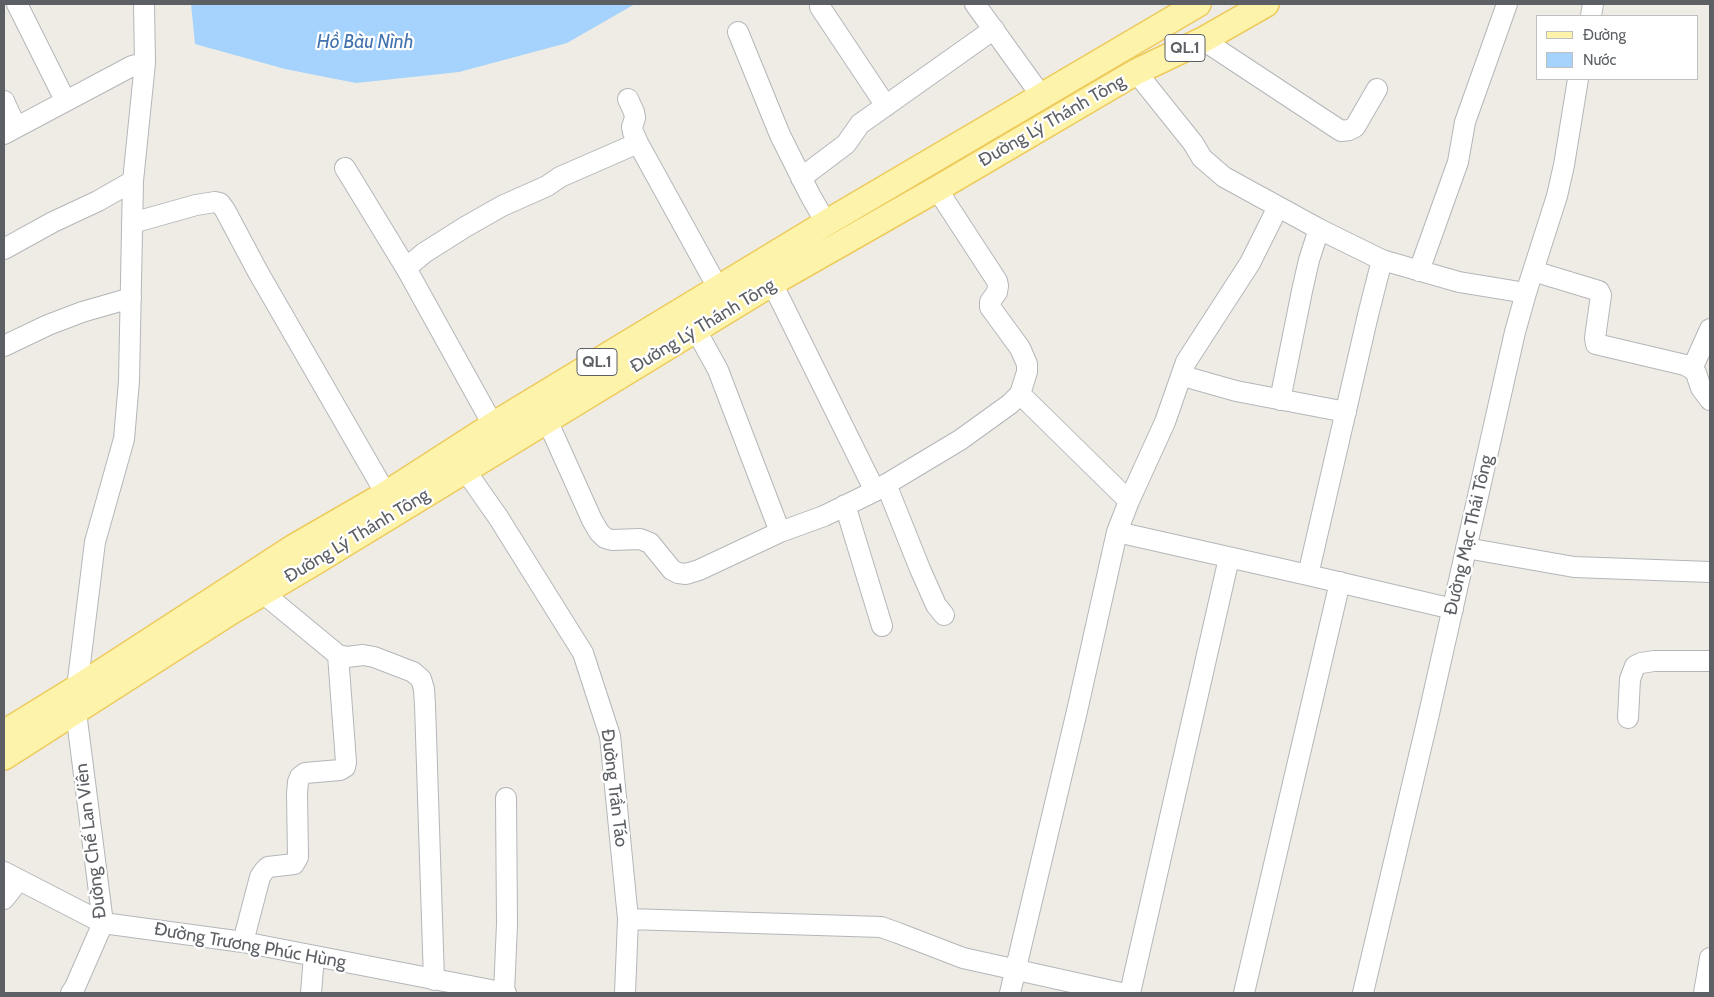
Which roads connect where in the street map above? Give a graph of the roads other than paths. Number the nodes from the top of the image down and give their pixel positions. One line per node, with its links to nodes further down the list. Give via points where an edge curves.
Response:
1 (17, 4): 17 (street)
2 (144, 4): 11 (street, Đường Chế Lan Viên)
3 (974, 4): 8 (street)
4 (1198, 4): 28 (main road, Đường Lý Thánh Tông / QL.1)
5 (1266, 4): 10 (main road, Đường Lý Thánh Tông / QL.1)
6 (1507, 4): 33 (street, via 1465,122 1458,162)
7 (820, 7): 19 (street)
8 (994, 29): 14 (street); 19 (street)
9 (738, 32): 23 (street)
10 (1203, 40): 12 (main road, Đường Lý Thánh Tông / QL.1); 15 (street, via 1341,131 1354,127)
11 (145, 63): 17 (street, via 132,66); 24 (street, Đường Chế Lan Viên)
12 (1136, 72): 25 (main road, Đường Lý Thánh Tông / QL.1); 26 (street, via 1202,158 1224,177)
13 (1578, 80): 34 (street, Đường Mạc Thái Tông, via 1557,196)
14 (1035, 87)
15 (1377, 89)
16 (628, 99): 21 (street, via 634,112 632,127)
17 (65, 100): 20 (street)
18 (4, 101): 20 (street)
19 (886, 106): 23 (street, via 860,124 846,144)
20 (10, 130)
21 (638, 143): 32 (street, via 502,206 465,226); 36 (street)
22 (345, 168): 32 (street)
23 (801, 178): 28 (street)
24 (133, 181): 27 (street, Đường Chế Lan Viên); 30 (street)
25 (938, 189): 35 (main road, Đường Lý Thánh Tông / QL.1); 44 (street, via 997,281 997,292 990,307 1020,348 1027,364)
26 (1278, 207): 29 (street); 43 (street, via 1250,263 1190,355)
27 (132, 223): 38 (street, Đường Chế Lan Viên); 53 (street, via 220,203)
28 (826, 223): 36 (main road, Đường Lý Thánh Tông / QL.1)
29 (1319, 229): 31 (street); 45 (street, via 1302,291)
30 (4, 249)
31 (1382, 260): 33 (street); 47 (street)
32 (406, 268): 49 (street)
33 (1419, 271): 37 (street, via 1459,282)
34 (1533, 271): 37 (street, Đường Mạc Thái Tông); 42 (street, via 1599,291 1596,344)
35 (772, 283): 40 (main road, Đường Lý Thánh Tông / QL.1); 52 (street)
36 (718, 288): 49 (main road, Đường Lý Thánh Tông / QL.1)
37 (1526, 293): 58 (street, Đường Mạc Thái Tông)
38 (131, 298): 41 (street, via 82,312); 69 (street, Đường Chế Lan Viên, via 124,439 95,542)
39 (1710, 329): 42 (street)
40 (696, 330): 48 (main road, Đường Lý Thánh Tông / QL.1); 56 (street, via 718,370)
41 (4, 346)
42 (1692, 369): 46 (street)
43 (1183, 376): 45 (street); 54 (street)
44 (1020, 394): 52 (street, via 960,440); 54 (street)
45 (1280, 400): 47 (street)
46 (1710, 400)
47 (1346, 412): 61 (street)
48 (547, 420): 50 (main road, Đường Lý Thánh Tông / QL.1); 56 (street, via 592,520 605,538 640,539 650,543 672,570 686,574)
49 (494, 425): 50 (main road); 53 (main road, Đường Lý Thánh Tông / QL.1)
50 (508, 445): 51 (main road, Đường Lý Thánh Tông / QL.1)
51 (465, 470): 63 (main road, Đường Lý Thánh Tông / QL.1); 76 (street, Đường Trần Táo, via 583,653 610,736)
52 (881, 488): 55 (street); 65 (street, via 936,605)
53 (386, 494): 69 (main road, Đường Lý Thánh Tông / QL.1, via 294,547)
54 (1128, 500): 57 (street)
55 (845, 505): 56 (street); 66 (street)
56 (780, 532)
57 (1117, 532): 59 (street); 81 (street)
58 (1466, 548): 60 (street, via 1574,567); 64 (street, Đường Mạc Thái Tông)
59 (1229, 558): 61 (street); 89 (street)
60 (1710, 572)
61 (1308, 574): 62 (street)
62 (1340, 582): 64 (street); 90 (street)
63 (263, 593): 67 (street); 69 (main road, Đường Lý Thánh Tông / QL.1)
64 (1452, 609): 91 (street, Đường Mạc Thái Tông)
65 (944, 615)
66 (882, 626)
67 (338, 655): 78 (street, via 345,767 305,773 300,777 297,794 298,857 294,864 268,867 264,871); 82 (street, via 363,655 413,672 421,679 424,689)
68 (1710, 661): 70 (street, via 1654,661 1635,666 1630,678)
69 (76, 700): 71 (main road, Đường Lý Thánh Tông / QL.1); 72 (main road, Đường Lý Thánh Tông / QL.1); 77 (street, Đường Chế Lan Viên)
70 (1628, 718)
71 (4, 733)
72 (4, 757)
73 (506, 798): 85 (street)
74 (11, 876): 75 (street); 77 (street, Đường Trương Phúc Hùng)
75 (4, 899)
76 (628, 919): 81 (street, via 881,927 963,958); 86 (street, Đường Trần Táo)
77 (103, 923): 78 (street, Đường Trương Phúc Hùng); 83 (street, Đường Chế Lan Viên)
78 (243, 942): 79 (street, Đường Trương Phúc Hùng)
79 (314, 956): 82 (street, Đường Trương Phúc Hùng); 84 (street)
80 (1710, 958): 92 (street)
81 (1015, 971): 87 (street); 88 (street)
82 (434, 980): 85 (street, Đường Trương Phúc Hùng)
83 (71, 993)
84 (311, 993)
85 (505, 993)
86 (625, 993)
87 (1010, 993)
88 (1120, 993)
89 (1130, 993)
90 (1244, 993)
91 (1363, 993)
92 (1704, 993)

